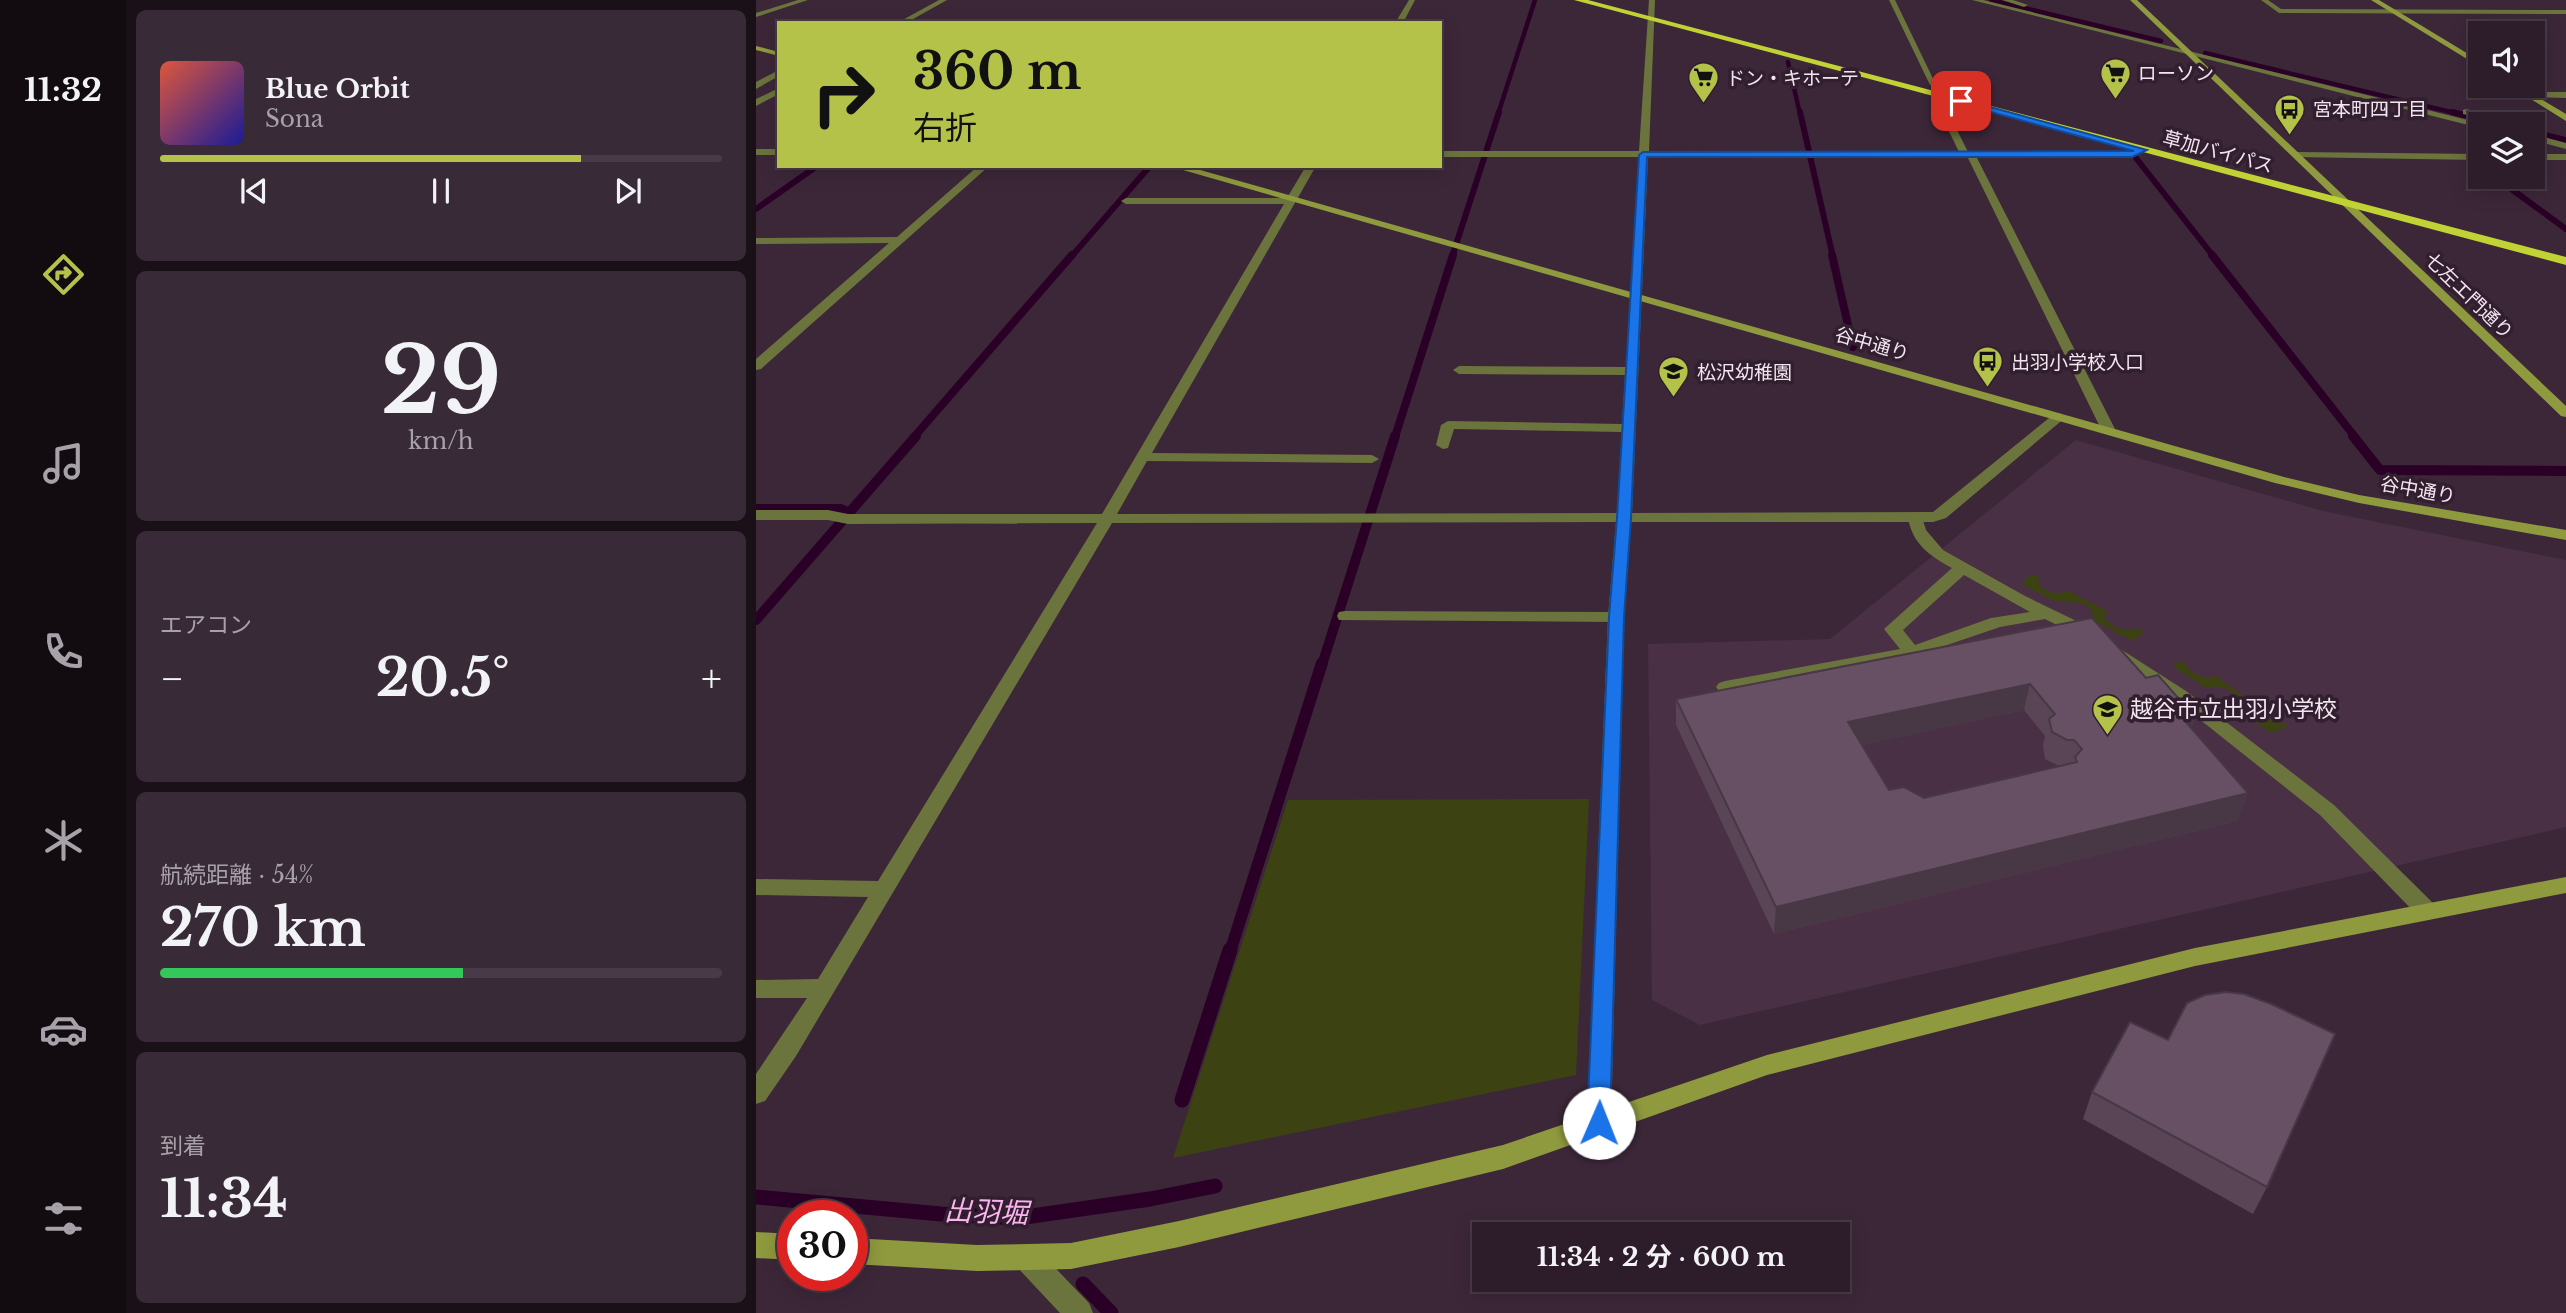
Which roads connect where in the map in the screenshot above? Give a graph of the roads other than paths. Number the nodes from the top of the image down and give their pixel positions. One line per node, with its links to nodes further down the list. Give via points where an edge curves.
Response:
1 (806, 0): 16 (street)
2 (944, 0): 17 (street)
3 (1412, 0): 18 (street)
4 (1578, 0): 13 (highway, 草加バイパス)
5 (1606, 0): 13 (highway, 草加バイパス)
6 (1892, 0): 26 (street)
7 (1975, 0): 21 (street)
8 (2005, 0): 12 (street)
9 (2133, 0): 19 (street, 七左エ門通り)
10 (2264, 0): 14 (street, via 2279,11)
11 (2374, 0): 14 (street)
12 (2024, 5)
13 (1652, 10): 26 (highway, 草加バイパス); 43 (street)
14 (2392, 12): 15 (street); 23 (street)
15 (2566, 12)
16 (756, 15)
17 (904, 21)
18 (1400, 21)
19 (2177, 42): 21 (street, 七左エ門通り); 32 (street)
20 (756, 48): 22 (street)
21 (2188, 52): 34 (street); 45 (street, 七左エ門通り)
22 (777, 53)
23 (2468, 58)
24 (777, 73): 25 (street)
25 (756, 86)
26 (1935, 90): 39 (highway, 草加バイパス); 44 (street); 52 (highway, 草加バイパス)
27 (777, 91): 31 (street)
28 (2545, 95): 29 (street)
29 (2566, 95)
30 (2534, 98): 33 (street)
31 (756, 103)
32 (2468, 112)
33 (2566, 117)
34 (2468, 122)
35 (2545, 131): 36 (street)
36 (2566, 136)
37 (2545, 140): 38 (street)
38 (2566, 146)
39 (2142, 150): 44 (street, via 2132,155); 55 (highway, 草加バイパス)
40 (756, 152): 41 (street)
41 (777, 152)
42 (1442, 154): 43 (street)
43 (1643, 155): 44 (street); 60 (street)
44 (1968, 155): 69 (street)
45 (2297, 155): 46 (street); 52 (street, 七左エ門通り)
46 (2468, 157)
47 (2545, 157): 48 (street)
48 (2566, 157)
49 (982, 168): 57 (street)
50 (1181, 168): 53 (street, 谷中通り)
51 (1310, 168): 53 (street)
52 (2331, 189): 55 (street, 七左エ門通り); 58 (highway, 草加バイパス)
53 (1290, 200): 54 (street); 60 (street, 谷中通り); 71 (street)
54 (1126, 201)
55 (2347, 204): 59 (highway, 草加バイパス); 65 (street, 七左エ門通り)
56 (756, 240): 57 (street)
57 (899, 240): 61 (street)
58 (2566, 249)
59 (2566, 261)
60 (1636, 297): 63 (street); 66 (street, 谷中通り)
61 (756, 366)
62 (1459, 370): 63 (street)
63 (1633, 370): 68 (street)
64 (1451, 409): 67 (street)
65 (2566, 413)
66 (2059, 417): 69 (street, 谷中通り); 75 (street, via 1941,515)
67 (1448, 425): 68 (street); 70 (street)
68 (1629, 428): 76 (street)
69 (2109, 431): 77 (street, 谷中通り, via 2322,491)
70 (1443, 445)
71 (1142, 457): 72 (street); 74 (street)
72 (1372, 459)
73 (756, 515): 74 (street)
74 (1108, 517): 76 (street); 86 (street)
75 (1916, 517): 76 (street); 78 (street, via 1926,543)
76 (1624, 518): 81 (street)
77 (2566, 535)
78 (1962, 568): 79 (street); 82 (street, via 1894,629)
79 (2047, 614): 82 (street, via 1997,622); 87 (street, via 2084,631 2180,695 2327,810)
80 (1345, 616): 81 (street)
81 (1616, 617): 91 (street)
82 (1912, 652): 83 (street)
83 (1725, 687)
84 (2566, 885): 87 (street)
85 (756, 887): 86 (street)
86 (885, 889): 88 (street)
87 (2427, 911): 91 (street, via 2195,957 1767,1065)
88 (825, 988): 89 (street); 90 (street)
89 (756, 989)
90 (756, 1093)
91 (1599, 1123): 95 (street, via 1503,1157 1192,1231 1071,1256)
92 (756, 1245): 93 (street)
93 (777, 1246)
94 (868, 1252): 95 (street)
95 (1026, 1257): 96 (street)
96 (1079, 1313)

